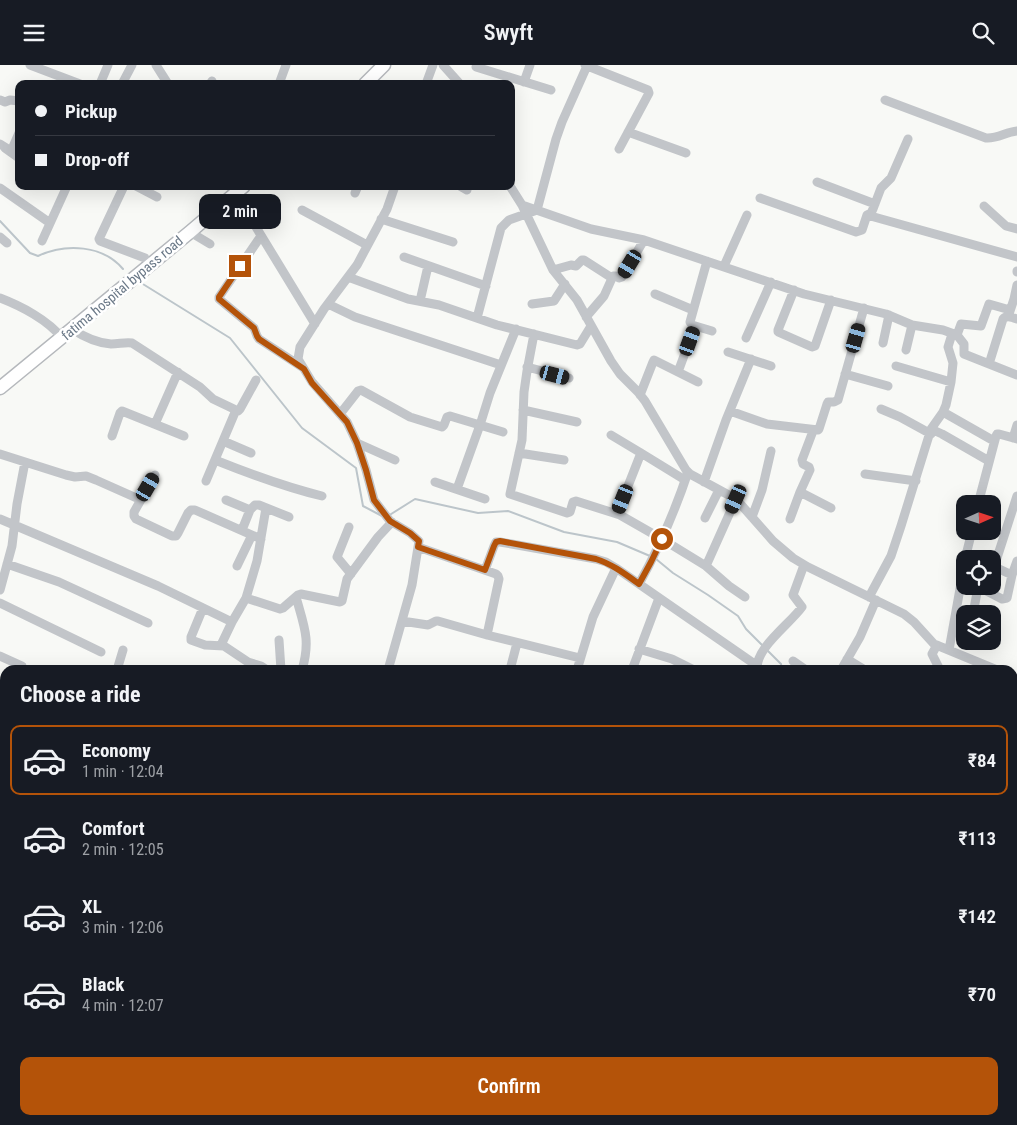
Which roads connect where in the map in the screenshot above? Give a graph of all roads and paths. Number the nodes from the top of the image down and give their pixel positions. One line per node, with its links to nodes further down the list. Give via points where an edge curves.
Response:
1 (30, 65): 13 (street)
2 (108, 65): 14 (street)
3 (132, 65): 15 (street)
4 (156, 65): 16 (street)
5 (286, 65): 17 (street)
6 (373, 65): 18 (highway)
7 (384, 65): 19 (highway)
8 (432, 65): 20 (street)
9 (443, 65): 21 (street)
10 (530, 65): 22 (street)
11 (586, 65): 28 (street, via 648,90); 51 (street, via 559,130)
12 (476, 67): 22 (street)
13 (69, 80)
14 (102, 80)
15 (124, 80)
16 (165, 80)
17 (280, 80)
18 (359, 80)
19 (369, 80)
20 (427, 80)
21 (456, 80)
22 (524, 82): 23 (street)
23 (551, 90)
24 (0, 100): 26 (street)
25 (885, 100): 27 (street, via 986,138)
26 (15, 101)
27 (1017, 131)
28 (628, 133): 32 (street); 33 (street)
29 (908, 139): 47 (street)
30 (15, 142): 31 (street, via 12,149)
31 (3, 146): 34 (street)
32 (619, 149)
33 (686, 153)
34 (15, 155)
35 (817, 182): 47 (street)
36 (0, 188): 56 (street)
37 (66, 190): 56 (street)
38 (122, 190): 68 (street, via 99,239)
39 (144, 190): 45 (street)
40 (232, 190): 58 (highway, fatima hospital bypass road)
41 (232, 190): 63 (highway, fatima hospital bypass road)
42 (235, 190): 59 (street)
43 (394, 190): 55 (street)
44 (513, 190): 48 (street)
45 (157, 197)
46 (760, 198): 54 (street, via 856,232 862,230)
47 (875, 204): 54 (street)
48 (522, 205): 51 (street); 52 (street)
49 (984, 207): 57 (street, via 1006,226)
50 (302, 210): 65 (street)
51 (537, 210): 52 (street); 60 (street, via 592,229)
52 (526, 215): 72 (street); 78 (street, via 509,221 501,228)
53 (747, 215): 71 (street)
54 (867, 215): 67 (street)
55 (381, 219): 62 (street); 65 (street)
56 (50, 223): 61 (street)
57 (1017, 229)
58 (190, 232): 63 (highway, fatima hospital bypass road); 64 (street)
59 (261, 236): 92 (street); 111 (street, via 219,299 254,328 259,339)
60 (644, 240): 69 (street); 74 (street, via 622,277)
61 (42, 241)
62 (453, 241)
63 (170, 243): 68 (highway, fatima hospital bypass road); 98 (highway, fatima hospital bypass road)
64 (210, 244)
65 (367, 245): 73 (street)
66 (404, 257): 70 (street)
67 (1017, 257)
68 (145, 258): 98 (highway, fatima hospital bypass road)
69 (707, 261): 71 (street); 87 (street)
70 (428, 266): 78 (street); 83 (street)
71 (724, 266): 75 (street)
72 (553, 270): 74 (street, via 576,266 584,260); 76 (street)
73 (348, 277): 83 (street); 84 (street)
74 (612, 278): 90 (street, via 604,295)
75 (772, 282): 79 (street); 101 (street)
76 (565, 284): 85 (street, via 554,301); 90 (street)
77 (1017, 285): 89 (street)
78 (486, 286): 91 (street)
79 (794, 290): 82 (street); 82 (street, via 778,332 812,347)
80 (655, 294): 87 (street)
81 (0, 298): 98 (street)
82 (831, 300): 86 (street)
83 (420, 301): 91 (street)
84 (328, 304): 92 (street); 107 (street, via 355,317)
85 (532, 304)
86 (864, 309): 88 (street); 114 (street)
87 (693, 310): 94 (street, via 690,322)
88 (889, 315): 93 (street); 102 (street)
89 (1012, 315): 100 (street, via 989,304 981,326 961,324); 106 (street, via 1003,319)
90 (586, 317): 95 (street)
91 (477, 318): 96 (street)
92 (315, 324): 111 (street, via 300,347 298,359)
93 (912, 325): 100 (street); 103 (street)
94 (695, 326): 97 (street); 113 (street)
95 (591, 327): 99 (street, via 579,345); 123 (street, via 611,361)
96 (516, 329): 99 (street); 107 (street)
97 (712, 331)
98 (64, 333): 112 (street, via 110,344 130,342); 116 (highway, fatima hospital bypass road); 122 (highway, fatima hospital bypass road)
99 (534, 334): 110 (street)
100 (954, 334): 106 (street, via 964,344 964,354); 120 (street, via 948,347 953,363)
101 (746, 338)
102 (883, 343)
103 (906, 350)
104 (728, 351): 105 (street)
105 (751, 359): 108 (street); 127 (street)
106 (989, 364): 115 (street)
107 (501, 365): 132 (street)
108 (771, 366)
109 (896, 366): 120 (street)
110 (528, 367): 117 (street); 126 (street)
111 (304, 369): 129 (street)
112 (178, 372): 125 (street, via 213,399); 131 (street)
113 (678, 372): 119 (street); 123 (street, via 654,360)
114 (845, 374): 121 (street); 134 (street, via 838,400 828,402 819,429)
115 (1017, 375)
116 (0, 378)
117 (569, 378)
118 (256, 380): 125 (street, via 240,409)
119 (698, 382)
120 (951, 382): 128 (street)
121 (888, 386)
122 (0, 388)
123 (640, 395): 156 (street)
124 (881, 409): 135 (street)
125 (236, 410): 141 (street)
126 (523, 410): 130 (street); 146 (street)
127 (730, 411): 134 (street, via 766,424); 160 (street)
128 (943, 413): 135 (street); 142 (street)
129 (340, 414): 132 (street, via 361,390 413,418 442,427 450,416); 143 (street)
130 (577, 422)
131 (154, 424): 138 (street); 139 (street, via 122,411)
132 (480, 425): 136 (street); 161 (street)
133 (1017, 425): 140 (street)
134 (813, 431): 163 (street, via 802,460 810,470)
135 (931, 432): 152 (street, via 942,434); 158 (street)
136 (503, 433)
137 (611, 435): 147 (street)
138 (184, 436)
139 (112, 437)
140 (1015, 439): 142 (street, via 997,434)
141 (223, 441): 145 (street); 149 (street)
142 (994, 441): 152 (street)
143 (357, 443): 150 (street); 180 (street, via 374,500)
144 (771, 451): 176 (street)
145 (251, 453)
146 (519, 453): 151 (street); 174 (street, via 511,495 567,513 576,501)
147 (641, 453): 156 (street); 174 (street)
148 (0, 454): 153 (street)
149 (215, 460): 157 (street); 165 (street, via 274,483)
150 (395, 460)
151 (564, 460)
152 (989, 461): 164 (street)
153 (26, 462): 169 (street, via 66,475 96,480); 181 (street)
154 (865, 474): 158 (street)
155 (155, 475): 169 (street)
156 (687, 476): 160 (street); 185 (street)
157 (206, 481)
158 (916, 481): 204 (street)
159 (435, 482): 161 (street)
160 (704, 482): 162 (street)
161 (457, 489): 167 (street)
162 (719, 489): 168 (street); 178 (street)
163 (800, 492): 172 (street); 179 (street)
164 (980, 495)
165 (322, 496)
166 (1017, 497): 195 (street, via 995,564)
167 (485, 499)
168 (736, 499): 176 (street); 191 (street)
169 (141, 500): 183 (street, via 134,512 136,519 172,535 176,536 191,510)
170 (226, 500): 173 (street)
171 (266, 507): 173 (street, via 257,504); 175 (street); 184 (street)
172 (831, 508)
173 (250, 510): 183 (street)
174 (617, 514): 185 (street)
175 (289, 517)
176 (752, 517): 189 (street, via 777,545)
177 (0, 519): 181 (street)
178 (706, 519)
179 (790, 519)
180 (391, 521): 186 (street, via 419,541); 194 (street)
181 (15, 525): 187 (street, via 12,546); 206 (street)
182 (349, 527): 194 (street, via 337,557)
183 (242, 530): 184 (street)
184 (257, 537): 190 (street); 202 (street, via 258,561)
185 (662, 539): 191 (street); 196 (street)
186 (418, 547): 193 (street); 207 (street)
187 (5, 561): 197 (street); 209 (street)
188 (1017, 561): 195 (street)
189 (804, 565): 204 (street); 234 (street, via 793,595 802,607 766,646)
190 (237, 566)
191 (706, 566): 201 (street)
192 (616, 568): 193 (street, via 596,559 500,541 496,542); 196 (street); 220 (street, via 593,617)
193 (485, 570): 210 (street, via 496,574 499,579)
194 (351, 574): 200 (street, via 346,581 342,601 301,594)
195 (1012, 575): 199 (street, via 1008,596 1002,599)
196 (639, 584): 203 (street)
197 (0, 590)
198 (960, 595): 216 (street)
199 (995, 595)
200 (296, 597): 202 (street, via 280,609); 227 (street, via 307,638)
201 (745, 597)
202 (246, 598): 208 (street)
203 (659, 598): 215 (street); 233 (street)
204 (873, 598): 214 (street, via 910,618); 221 (street, via 860,637)
205 (0, 603): 218 (street)
206 (203, 608): 208 (street); 213 (street, via 191,640 205,645)
207 (402, 621): 210 (street, via 428,625 438,621); 228 (street)
208 (232, 622): 213 (street)
209 (148, 623)
210 (487, 635): 212 (street)
211 (279, 640): 226 (street)
212 (518, 643): 220 (street); 229 (street)
213 (221, 645): 225 (street)
214 (937, 645): 216 (street); 238 (street, via 932,653)
215 (639, 649): 231 (street); 232 (street)
216 (949, 650): 239 (street)
217 (123, 651): 224 (street)
218 (101, 652)
219 (0, 656): 223 (street)
220 (580, 658): 230 (street)
221 (847, 659): 236 (street); 237 (street)
222 (793, 661): 235 (street)
223 (16, 665)
224 (119, 665)
225 (255, 665)
226 (281, 665)
227 (303, 665)
228 (389, 665)
229 (511, 665)
230 (578, 665)
231 (634, 665)
232 (684, 665)
233 (753, 665)
234 (758, 665)
235 (799, 665)
236 (844, 665)
237 (857, 665)
238 (938, 665)
239 (985, 665)
240 (923, 1125): 241 (street)
241 (928, 1125)

